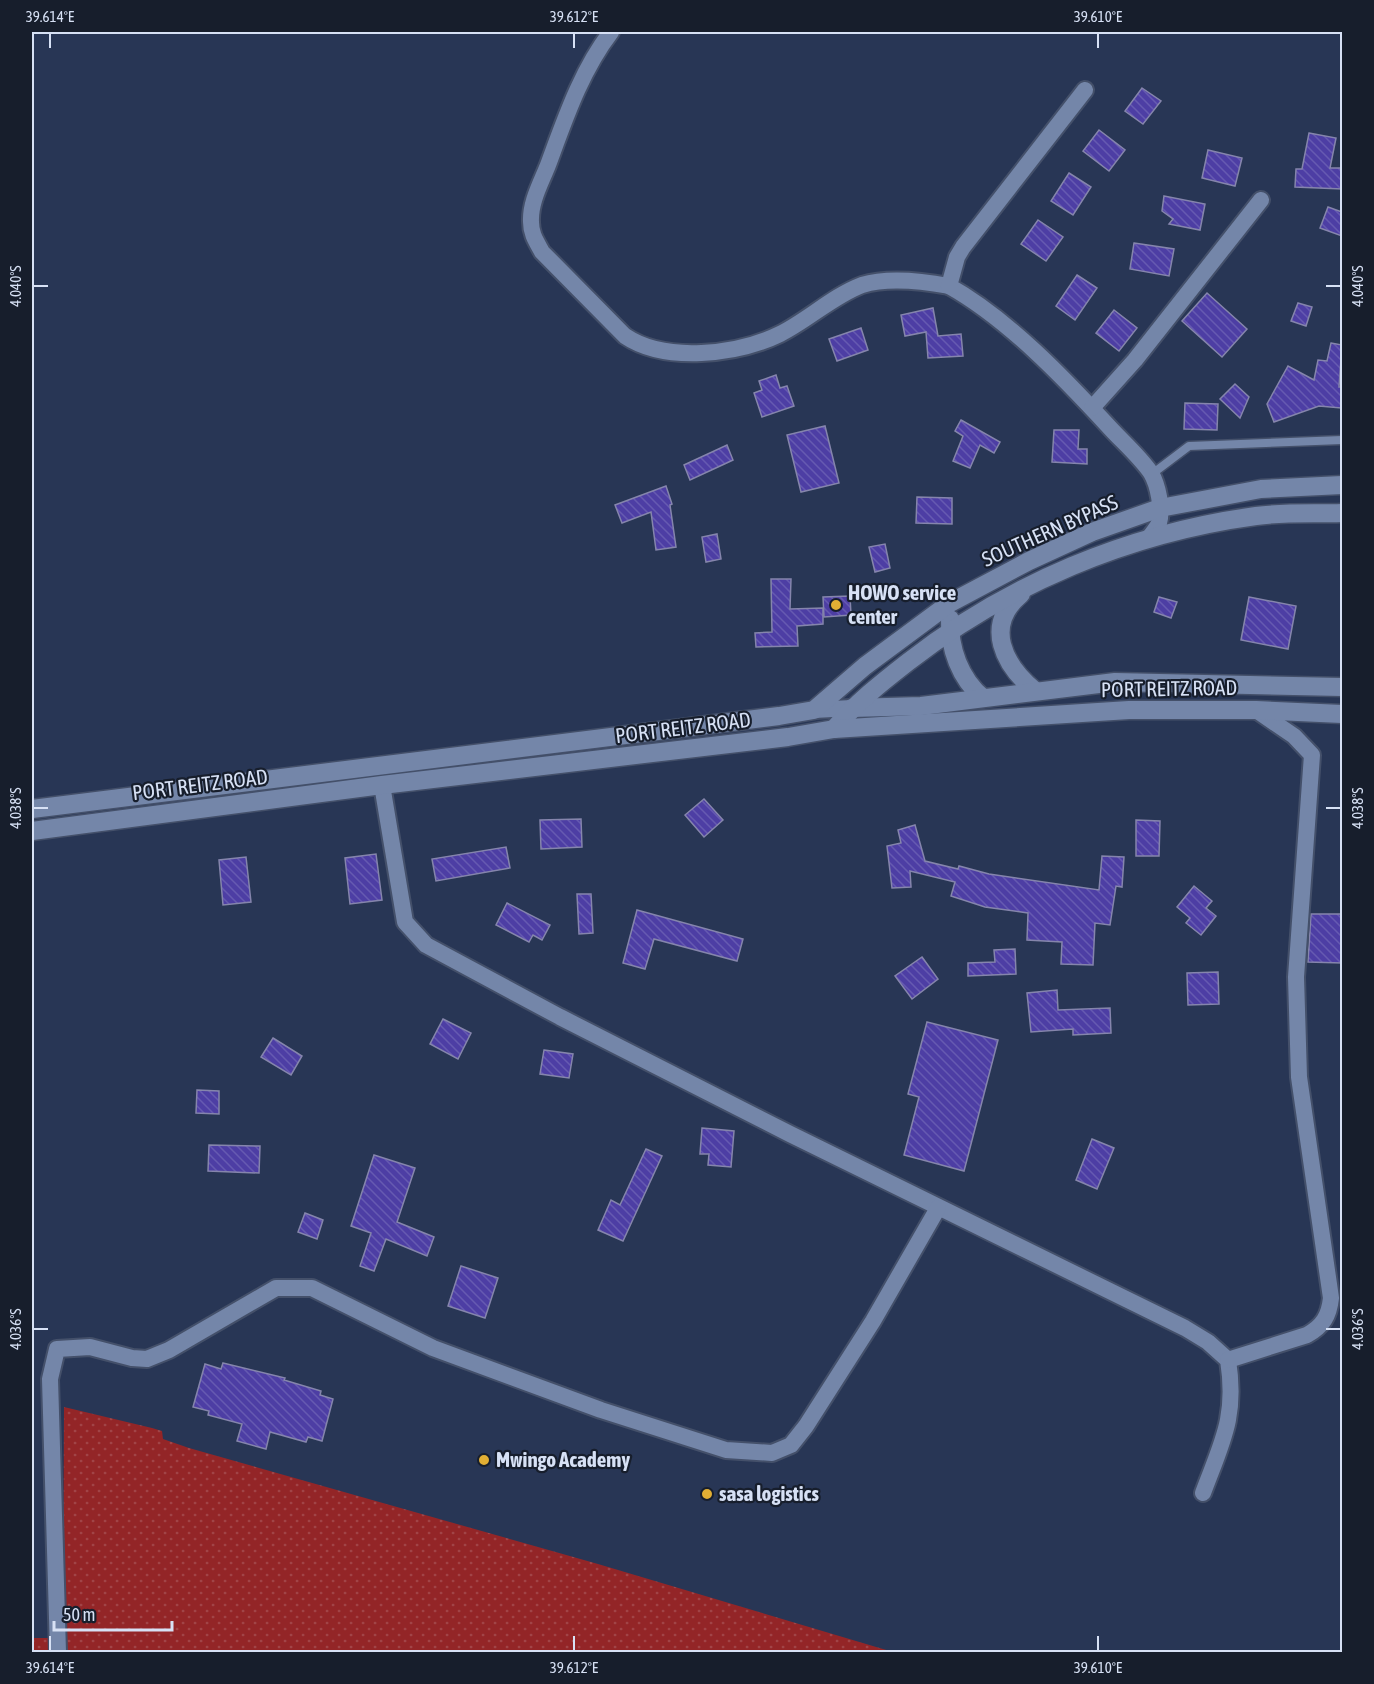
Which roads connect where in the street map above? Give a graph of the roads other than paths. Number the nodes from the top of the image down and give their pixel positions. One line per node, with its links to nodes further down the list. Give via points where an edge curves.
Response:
1 (610, 32): 4 (street, via 563,119 534,200 531,220 533,237 542,252 625,336 655,349 720,350 778,335 863,285 909,281)
2 (1085, 90): 4 (street, via 963,247)
3 (1261, 200): 5 (street, via 1135,360)
4 (949, 286): 5 (street, via 1008,327)
5 (1092, 408): 7 (street)
6 (1342, 440): 7 (lane, via 1189,446)
7 (1152, 474): 9 (street)
8 (1342, 485): 9 (main road, SOUTHERN BYPASS, via 1261,489)
9 (1160, 508): 11 (street, via 1159,522); 13 (main road, SOUTHERN BYPASS, via 1092,532)
10 (1342, 513): 11 (main road, SOUTHERN BYPASS, via 1257,516)
11 (1149, 538): 12 (main road, SOUTHERN BYPASS, via 1097,554)
12 (1034, 583): 14 (main road, SOUTHERN BYPASS); 16 (main road, via 1010,603 1001,632 1001,647 1018,677)
13 (950, 603): 14 (main road); 19 (main road, SOUTHERN BYPASS, via 865,666)
14 (950, 629): 17 (main road, via 963,675); 18 (main road, SOUTHERN BYPASS)
15 (1342, 687): 16 (main road, PORT REITZ ROAD, via 1116,682)
16 (1035, 691): 17 (main road, PORT REITZ ROAD)
17 (983, 698): 18 (main road, PORT REITZ ROAD, via 921,706)
18 (852, 708): 19 (street, PORT REITZ ROAD); 22 (main road, SOUTHERN BYPASS)
19 (814, 710): 24 (main road)
20 (1256, 710): 21 (main road, PORT REITZ ROAD); 22 (main road, PORT REITZ ROAD, via 1129,710); 27 (street, via 1294,736 1312,755 1296,977 1297,1042 1330,1311 1313,1332)
21 (1342, 714)
22 (834, 729): 23 (main road, PORT REITZ ROAD)
23 (382, 785): 25 (main road, PORT REITZ ROAD); 26 (street, via 405,922 426,945)
24 (32, 809)
25 (32, 831)
26 (938, 1209): 27 (street, via 1185,1328); 29 (street, via 868,1330 806,1426 791,1445 772,1453 726,1450 601,1410 433,1348 312,1287 276,1288 147,1359 90,1347 57,1349 50,1379)
27 (1228, 1360): 28 (street, via 1232,1408)
28 (1203, 1493)
29 (58, 1653)

